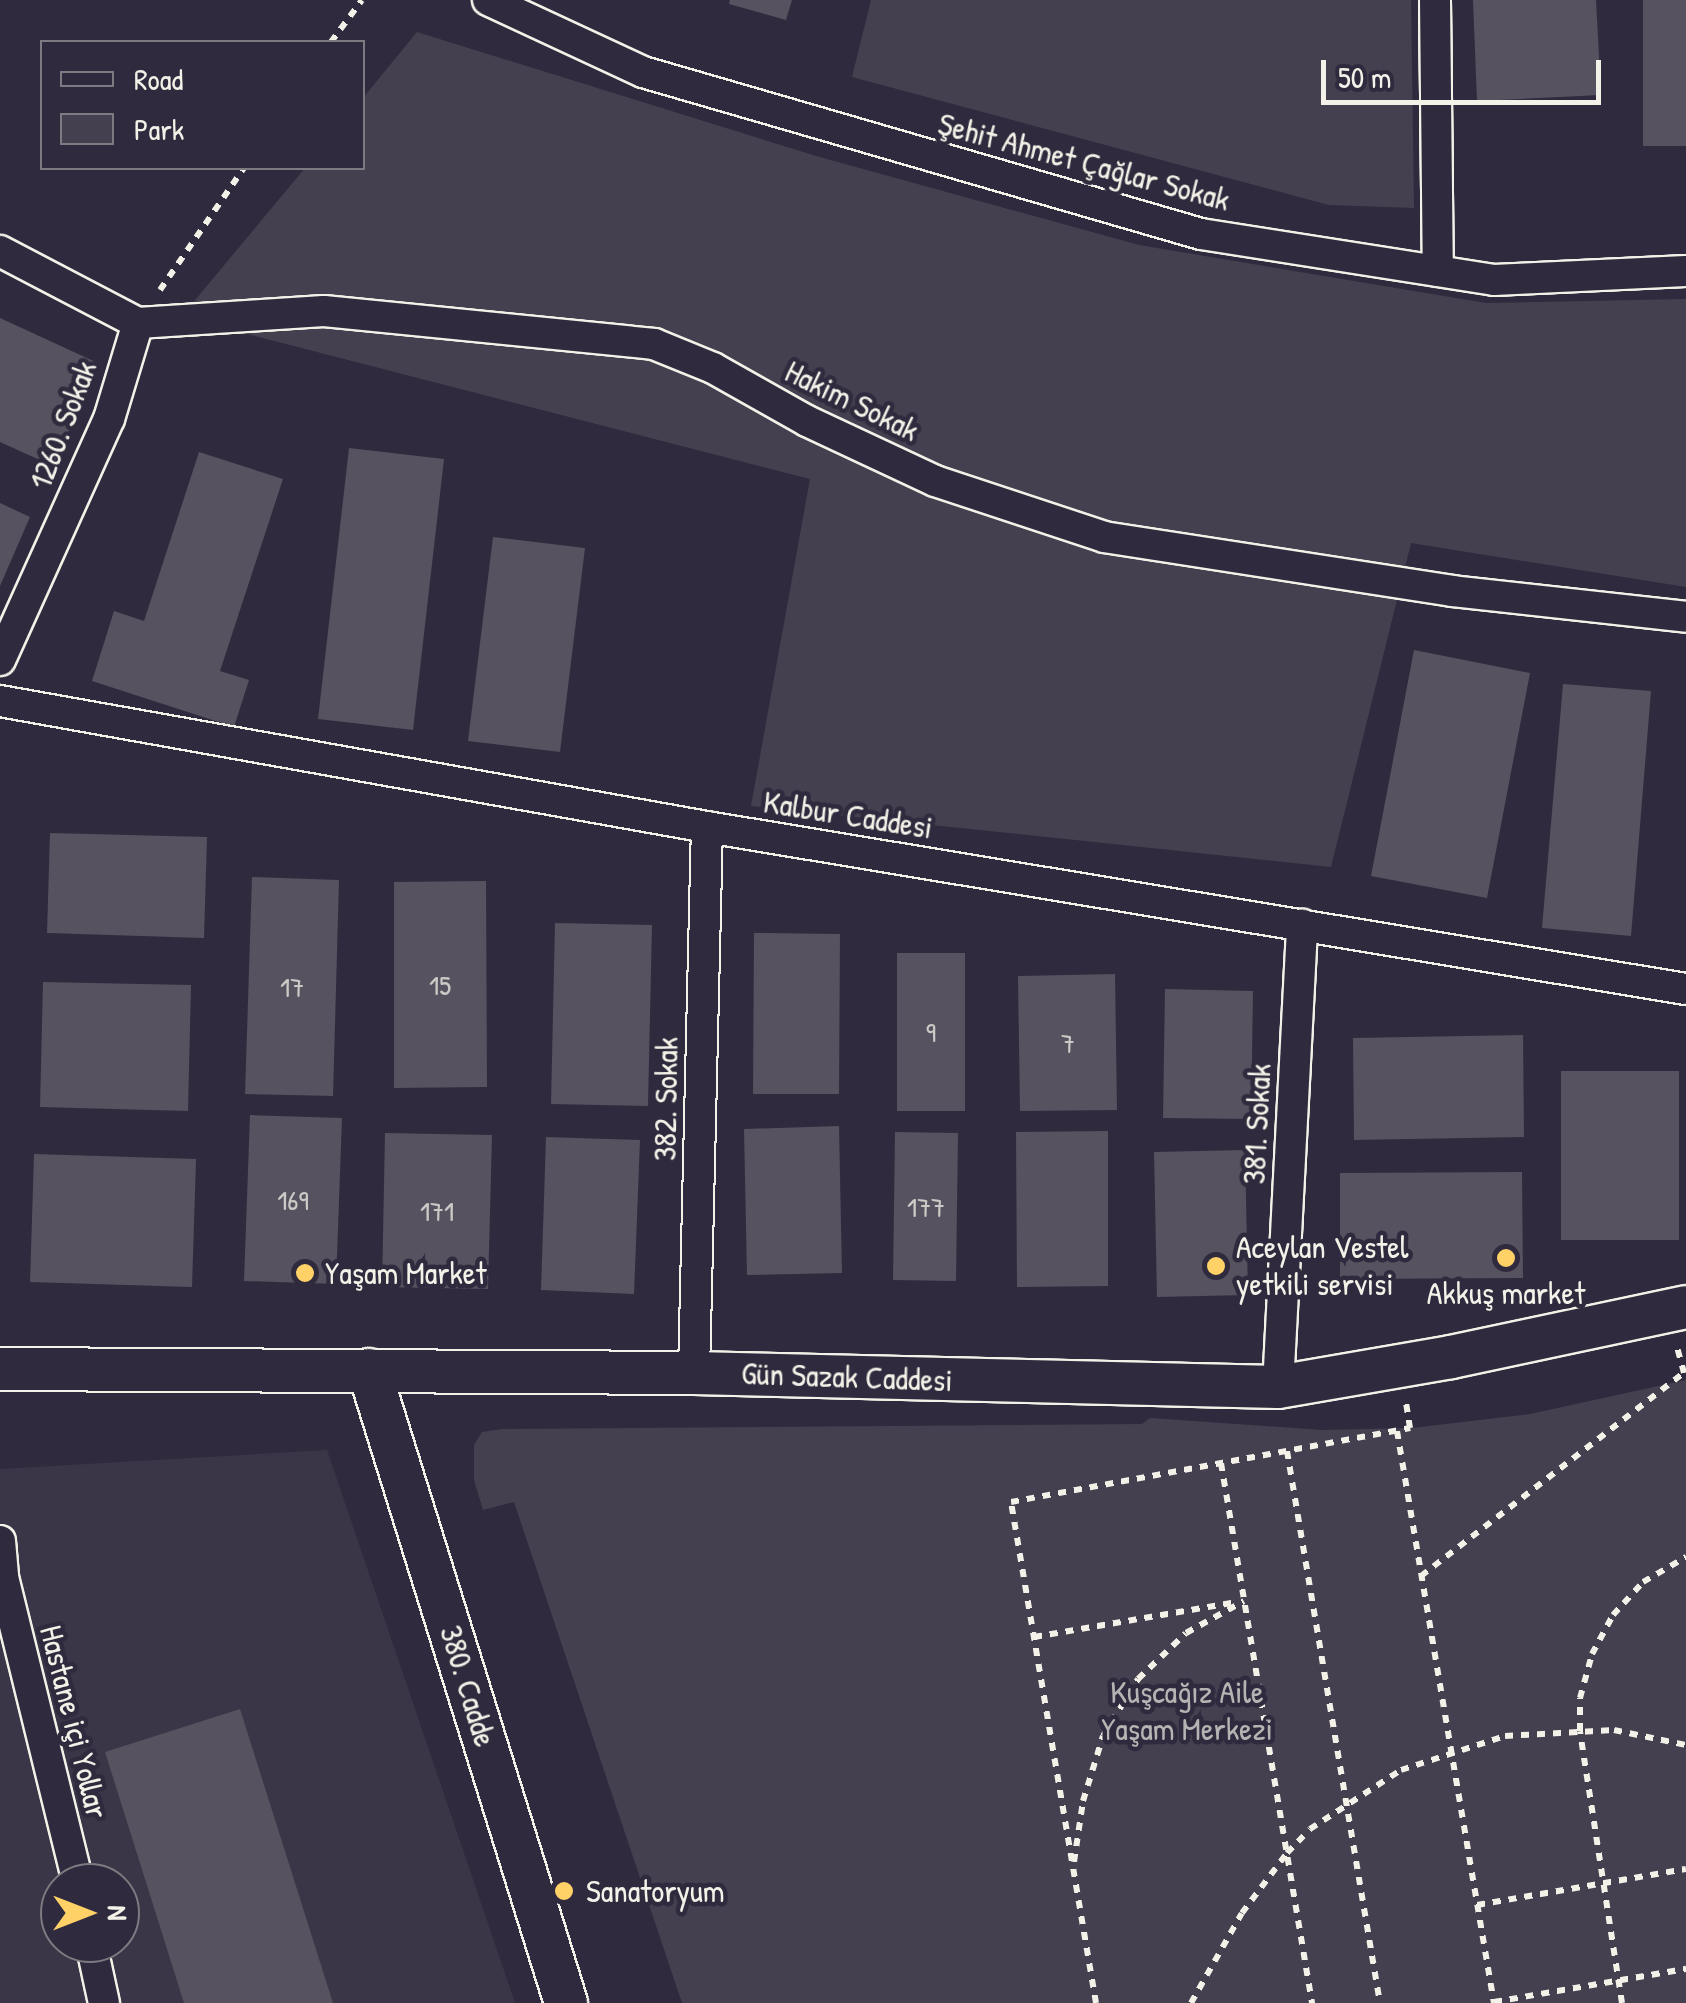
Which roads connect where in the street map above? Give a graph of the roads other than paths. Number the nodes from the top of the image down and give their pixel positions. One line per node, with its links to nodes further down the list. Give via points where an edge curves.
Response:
1 (488, 0): 4 (street, Şehit Ahmet Çağlar Sokak, via 643,72 1201,234)
2 (1435, 0): 4 (street)
3 (0, 251): 6 (street)
4 (1438, 271): 5 (street, Şehit Ahmet Çağlar Sokak, via 1494,280)
5 (1686, 271)
6 (138, 323): 7 (street, Hakim Sokak, via 324,311 654,344 935,481 1104,537 1452,592); 8 (street, 1260. Sokak, via 109,420)
7 (1686, 617)
8 (0, 660)
9 (0, 701): 10 (street, Kalbur Caddesi)
10 (707, 827): 11 (street, Kalbur Caddesi); 16 (street, 382. Sokak)
11 (1302, 926): 12 (street, Kalbur Caddesi); 17 (street, 381. Sokak)
12 (1686, 989)
13 (1677, 1310): 17 (street, Gün Sazak Caddesi)
14 (0, 1369): 15 (street, Gün Sazak Caddesi)
15 (369, 1370): 16 (street, Gün Sazak Caddesi); 23 (street, 380. Cadde)
16 (694, 1372): 17 (street, Gün Sazak Caddesi)
17 (1278, 1387)
18 (0, 1541): 19 (street, Hastane içi Yollar)
19 (2, 1577): 20 (street, Hastane içi Yollar)
20 (73, 1863)
21 (95, 1963): 22 (street)
22 (104, 2003)
23 (566, 2003)

